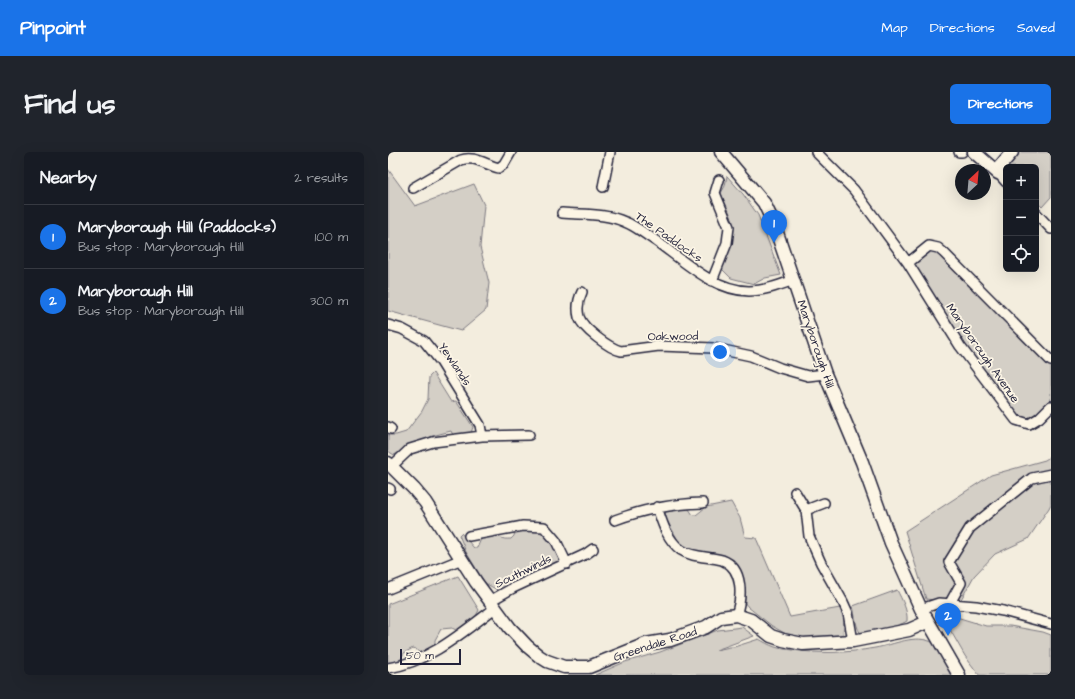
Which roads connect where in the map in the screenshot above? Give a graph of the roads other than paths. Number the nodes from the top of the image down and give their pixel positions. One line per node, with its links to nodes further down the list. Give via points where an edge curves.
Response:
1 (511, 152): 10 (street, via 499,168 466,158)
2 (610, 152): 9 (street)
3 (721, 152): 15 (street, Maryborough Hill, via 764,203)
4 (816, 152): 14 (street, Maryborough Avenue, via 854,190)
5 (974, 152): 7 (street)
6 (1012, 152): 7 (street)
7 (1000, 175)
8 (719, 180): 16 (street, The Paddocks, via 715,192 729,227 727,243)
9 (603, 187)
10 (413, 188)
11 (562, 213): 16 (street, The Paddocks, via 610,216 626,222)
12 (1039, 216): 13 (street)
13 (1051, 229)
14 (908, 263): 19 (street, via 929,246 938,248); 21 (street, Maryborough Avenue, via 960,346 1016,420 1029,424)
15 (794, 280): 16 (street, The Paddocks, via 751,291); 20 (street, Maryborough Hill)
16 (712, 281)
17 (582, 292): 20 (street, Oakwood, via 578,300 579,318 589,331 614,349 621,351 659,346 714,348 751,356 808,376)
18 (388, 325): 23 (street, Yewlands, via 402,329 424,342 441,362 480,425)
19 (1051, 361)
20 (825, 374): 39 (street, Maryborough Hill, via 862,462 891,543)
21 (1051, 406)
22 (529, 435): 23 (street)
23 (482, 436): 24 (street, via 433,442 410,449)
24 (390, 465): 34 (street, Greendale Road, via 425,502)
25 (1051, 474): 37 (street, via 1032,478 970,528 949,562 961,583)
26 (795, 492): 30 (street)
27 (703, 503): 29 (street)
28 (824, 503): 30 (street)
29 (657, 507): 31 (street); 40 (street, via 663,526 680,549 694,555 723,561 731,566 740,584 741,595)
30 (806, 510): 43 (street, via 809,536 848,613)
31 (615, 520)
32 (469, 536): 35 (street, Southwinds, via 524,526 544,528 556,541)
33 (593, 549): 35 (street, Southwinds)
34 (462, 560): 36 (street); 38 (street, Greendale Road)
35 (567, 564): 38 (street, Southwinds, via 513,588)
36 (388, 589)
37 (950, 603): 39 (street, via 939,603); 42 (street, via 1003,611)
38 (492, 605): 44 (street, via 459,635 421,658); 45 (street, Greendale Road, via 527,646)
39 (921, 609): 41 (street, Maryborough Hill)
40 (736, 615): 43 (street, via 751,620 771,636 783,640 803,644); 45 (street, Greendale Road, via 721,617 706,627 670,640 646,644 589,667)
41 (927, 622): 43 (street, via 909,630); 46 (street, Maryborough Hill)
42 (1051, 624)
43 (853, 641)
44 (388, 668)
45 (563, 671)
46 (959, 675)

